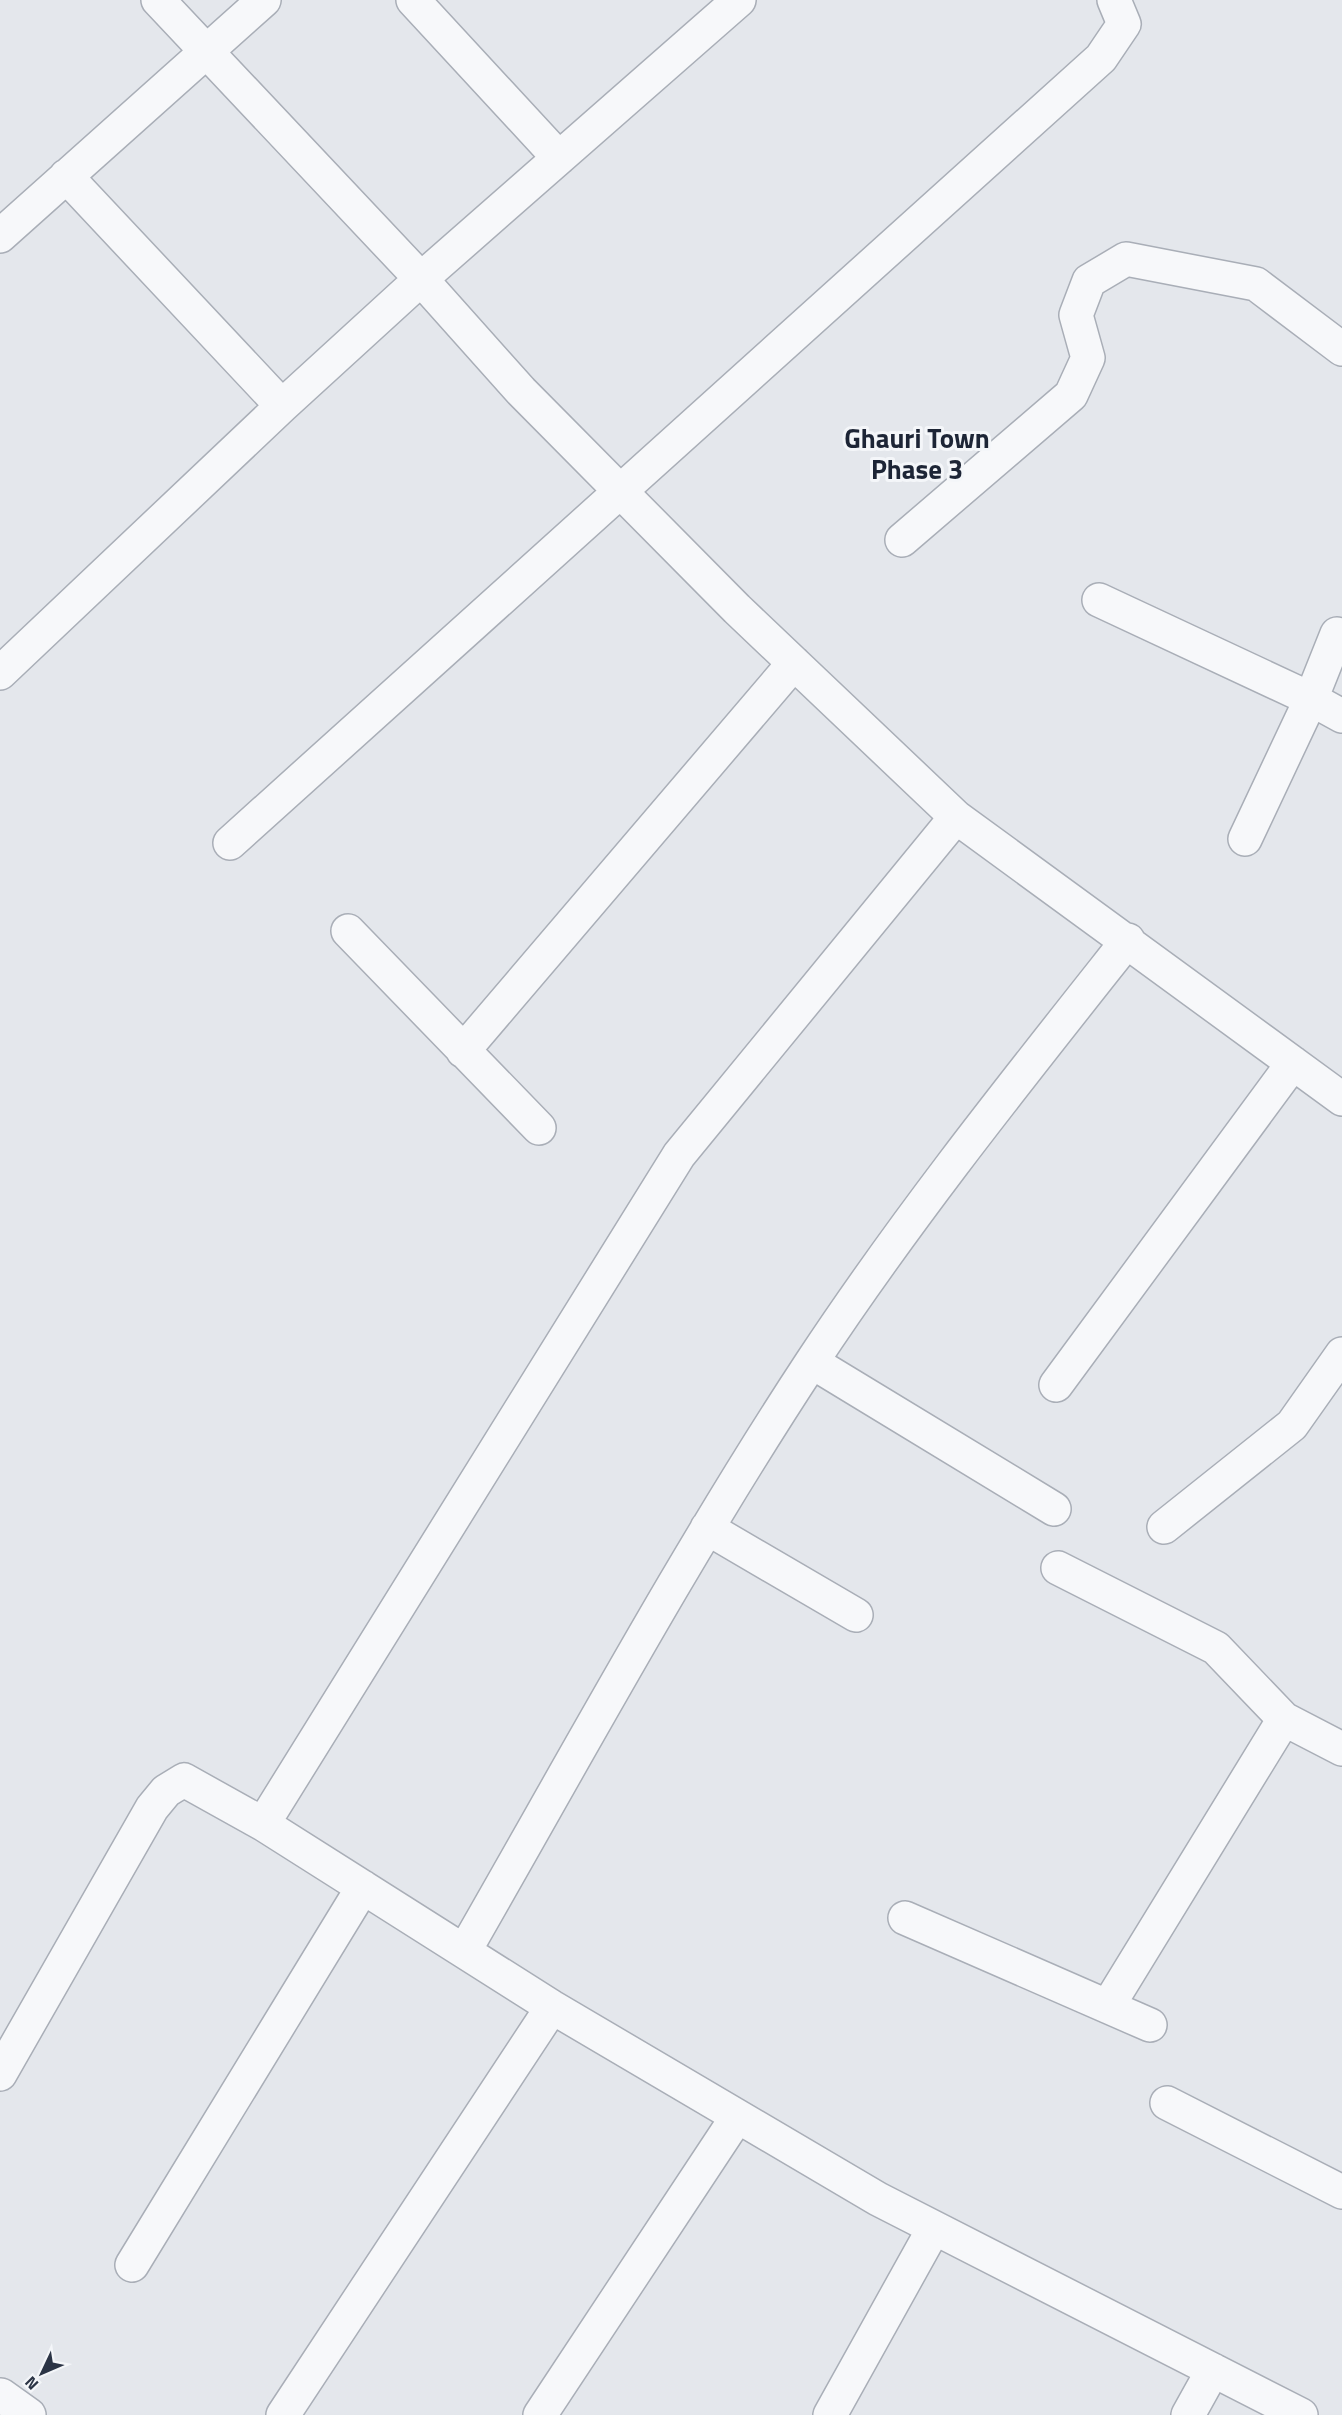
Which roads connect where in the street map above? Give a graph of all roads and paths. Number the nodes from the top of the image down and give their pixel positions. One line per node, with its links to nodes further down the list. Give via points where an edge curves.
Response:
1 (158, 0): 6 (street)
2 (264, 0): 6 (street)
3 (413, 0): 7 (street)
4 (739, 0): 7 (street)
5 (1114, 0): 13 (street, via 1124,24 1101,58)
6 (206, 52): 8 (street); 10 (street)
7 (559, 158): 10 (street)
8 (66, 176): 9 (street); 12 (street)
9 (0, 236)
10 (421, 279): 12 (street); 13 (street, via 521,391)
11 (1342, 349): 14 (street, via 1256,284 1126,259 1089,281 1076,315 1088,358 1071,395)
12 (282, 406): 18 (street)
13 (621, 492): 17 (street); 23 (street)
14 (902, 540)
15 (1099, 600): 19 (street)
16 (1337, 634): 19 (street)
17 (794, 663): 21 (street); 26 (street)
18 (0, 673)
19 (1311, 699): 20 (street); 22 (street)
20 (1342, 716)
21 (956, 817): 25 (street); 40 (street, via 679,1155)
22 (1245, 839)
23 (230, 843)
24 (348, 931): 26 (street)
25 (1128, 940): 27 (street); 31 (street, via 951,1163)
26 (463, 1051): 29 (street)
27 (1293, 1063): 28 (street); 32 (street)
28 (1342, 1099)
29 (539, 1128)
30 (1342, 1354): 35 (street, via 1292,1425)
31 (812, 1362): 33 (street); 34 (street)
32 (1056, 1385)
33 (1054, 1509)
34 (707, 1527): 37 (street); 43 (street)
35 (1164, 1527)
36 (1058, 1568): 38 (street, via 1216,1648)
37 (856, 1616)
38 (1284, 1719): 39 (street); 44 (street)
39 (1342, 1749)
40 (263, 1824): 41 (street); 47 (street, via 184,1780 165,1791)
41 (363, 1887): 43 (street); 52 (street)
42 (905, 1918): 44 (street)
43 (465, 1950): 45 (street)
44 (1108, 2006): 46 (street)
45 (552, 2007): 49 (street); 56 (street)
46 (1150, 2025)
47 (0, 2074)
48 (1167, 2103): 50 (street)
49 (737, 2117): 51 (street); 57 (street)
50 (1342, 2192)
51 (934, 2228): 53 (street); 58 (street)
52 (132, 2265)
53 (1212, 2370): 59 (street); 60 (street)
54 (1, 2395): 55 (street)
55 (29, 2415)
56 (283, 2415)
57 (540, 2415)
58 (830, 2415)
59 (1188, 2415)
60 (1301, 2415)

